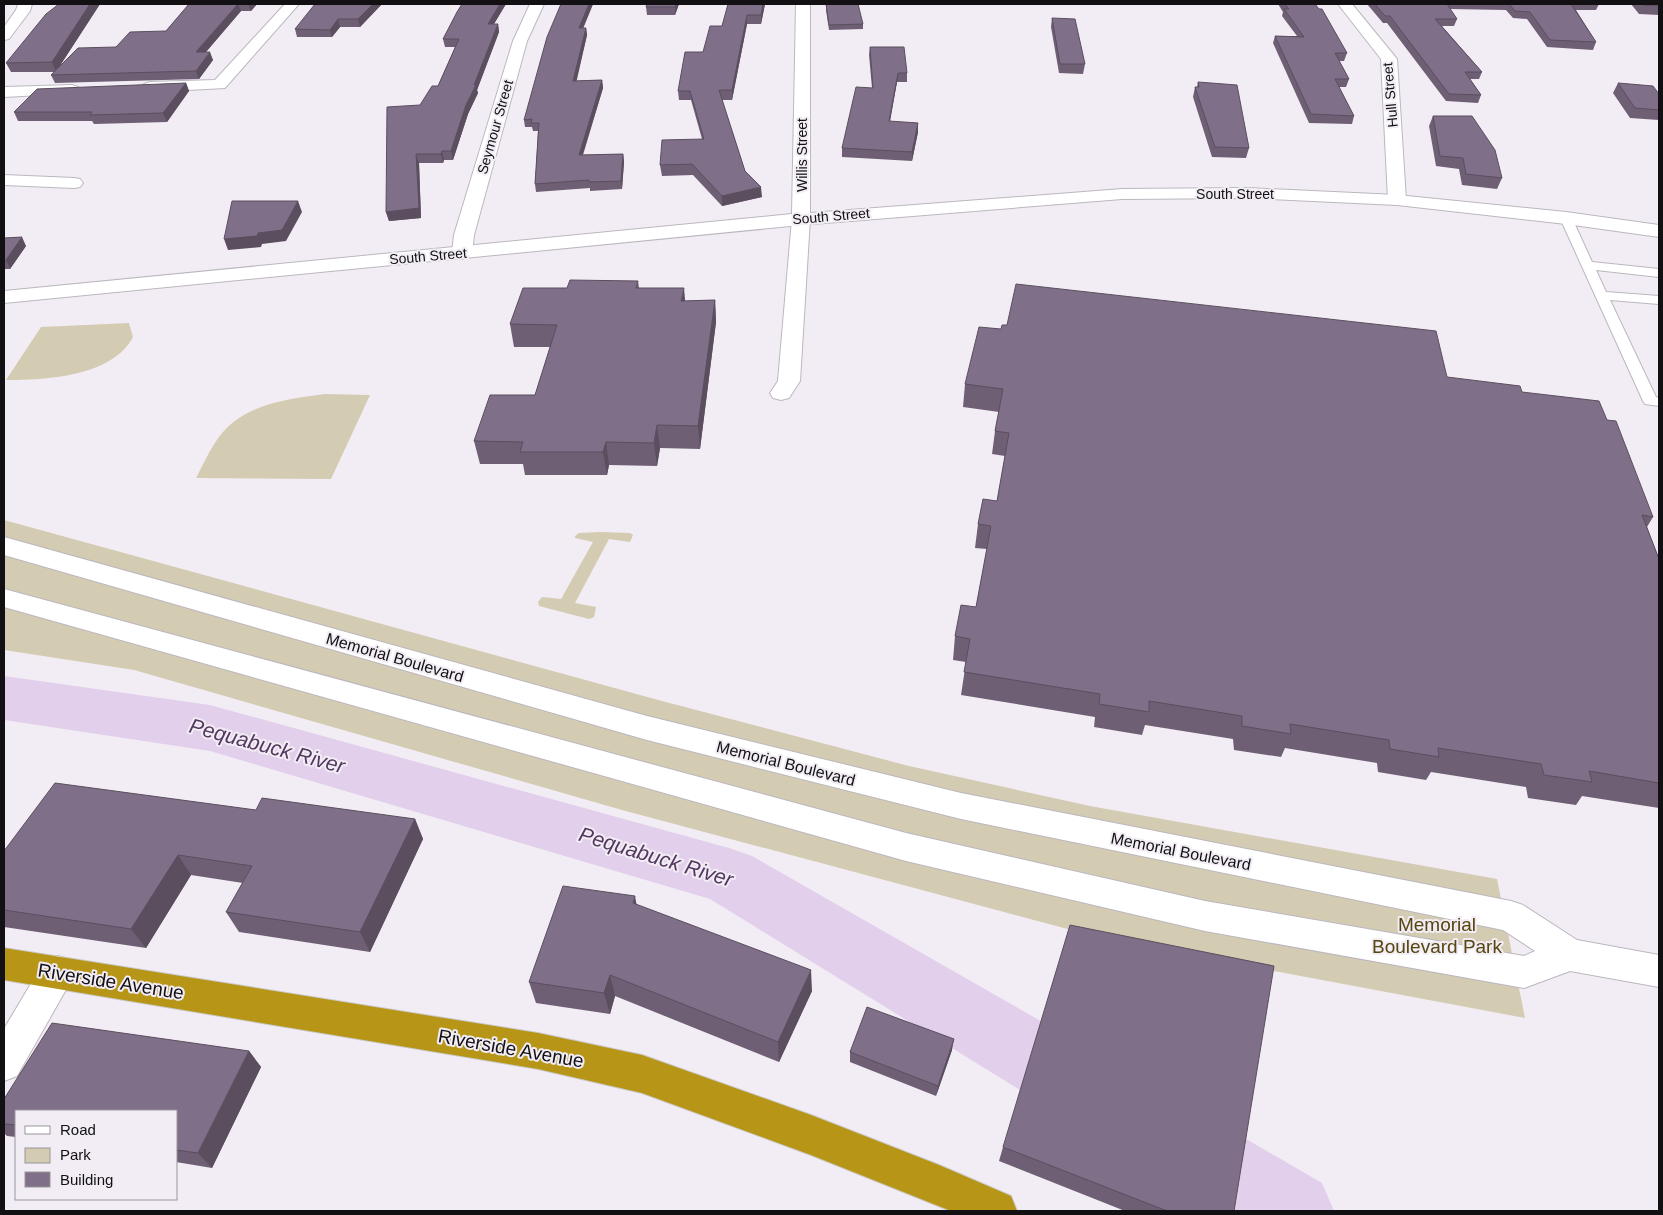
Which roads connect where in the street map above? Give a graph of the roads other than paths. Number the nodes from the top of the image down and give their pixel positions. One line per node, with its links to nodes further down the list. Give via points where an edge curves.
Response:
1 (25, 4): 6 (main road)
2 (292, 4): 7 (main road, via 219,85)
3 (537, 4): 16 (main road, Seymour Street, via 520,41 464,235)
4 (803, 4): 14 (main road, Willis Street)
5 (1345, 4): 12 (main road, Hull Street, via 1389,59)
6 (4, 36)
7 (131, 88)
8 (92, 89): 9 (main road)
9 (4, 92)
10 (4, 180): 11 (main road)
11 (74, 183)
12 (1397, 200): 13 (main road, South Street); 14 (main road, South Street, via 1258,194 1122,194)
13 (1566, 218): 15 (main road, South Street); 17 (lane)
14 (801, 219): 16 (main road, South Street); 22 (main road, Willis Street, via 789,381)
15 (1659, 231)
16 (462, 253): 20 (main road, South Street)
17 (1588, 265): 18 (lane); 19 (lane)
18 (1659, 273)
19 (1602, 295): 21 (lane); 23 (lane, via 1650,401)
20 (4, 296)
21 (1659, 300)
22 (780, 393)
23 (1659, 402)
24 (4, 546): 26 (main road, Memorial Boulevard, via 647,728 961,806 1512,916)
25 (4, 598): 26 (main road, via 906,847 1195,914 1524,972)
26 (1570, 955): 28 (main road, Memorial Boulevard)
27 (4, 964): 29 (highway, Riverside Avenue)
28 (1659, 971)
29 (58, 972): 30 (main road); 31 (highway, Riverside Avenue, via 538,1051 642,1074 820,1139)
30 (4, 1063)
31 (996, 1211)

